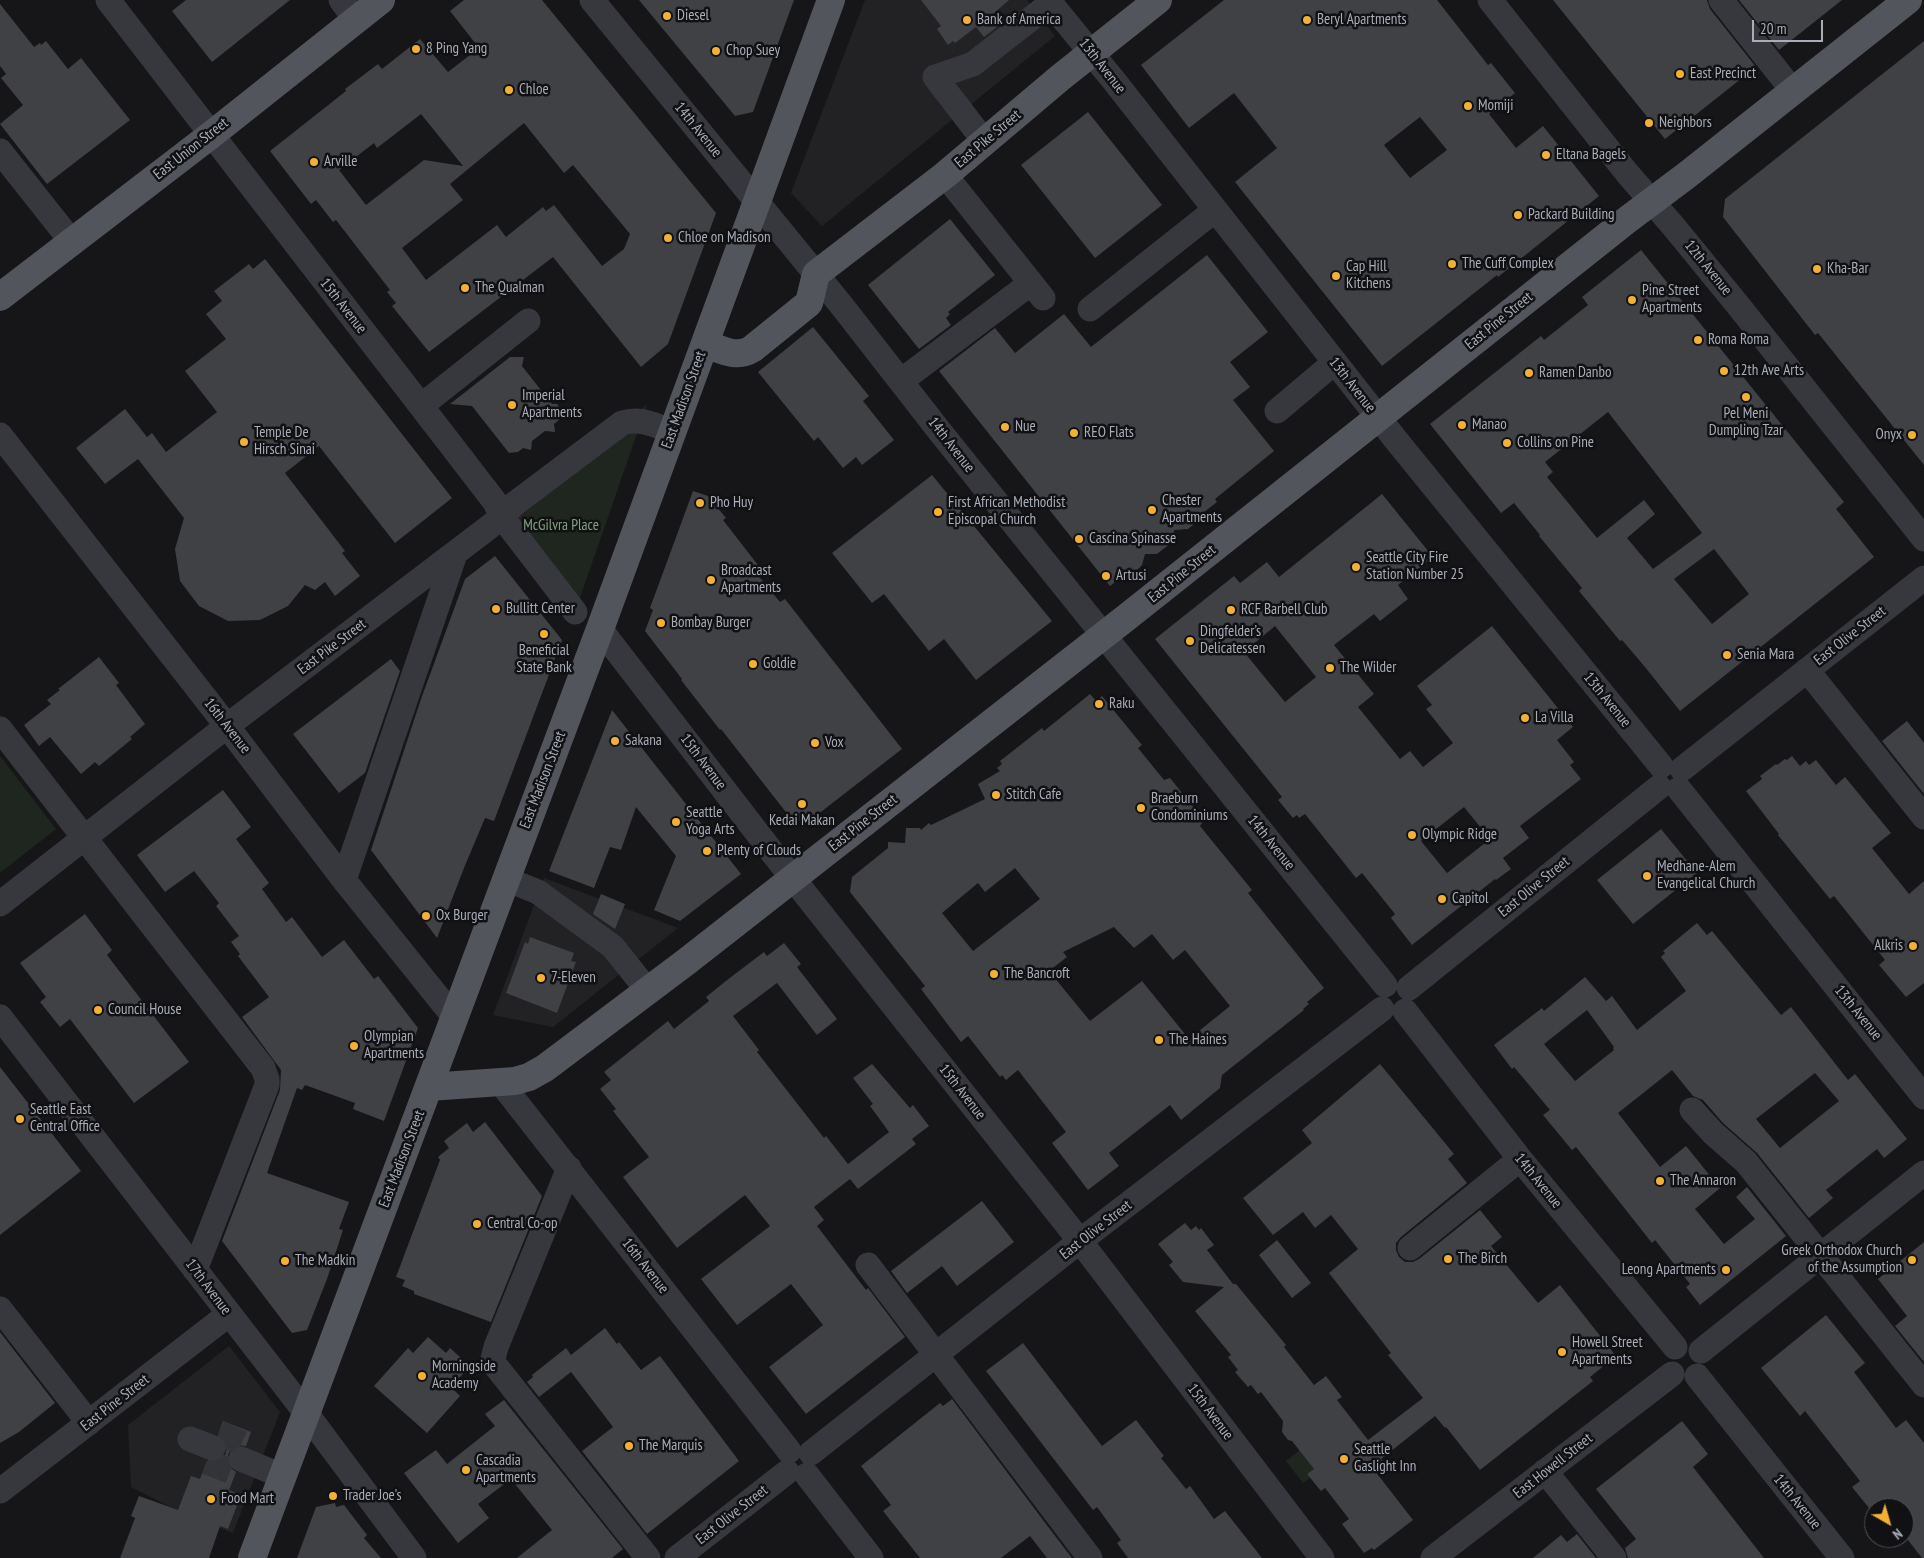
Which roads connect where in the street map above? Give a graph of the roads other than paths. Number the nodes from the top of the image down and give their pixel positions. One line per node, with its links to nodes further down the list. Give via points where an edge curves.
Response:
1 (108, 0): 13 (street, 15th Avenue)
2 (381, 0): 10 (main road, East Union Street)
3 (592, 0): 18 (street, 14th Avenue)
4 (831, 0): 18 (main road, East Madison Street)
5 (1158, 0): 11 (main road, East Pike Street)
6 (1490, 0): 17 (street, 12th Avenue)
7 (1720, 0): 12 (street)
8 (1908, 0): 12 (main road, East Pine Street)
9 (1050, 2): 11 (street, 13th Avenue); 14 (street, via 973,64 935,77)
10 (349, 10): 13 (main road, East Union Street)
11 (1092, 53): 14 (main road, East Pike Street); 19 (street, 13th Avenue)
12 (1793, 91): 17 (main road, East Pine Street)
13 (211, 135): 20 (main road, East Union Street); 28 (street, 15th Avenue)
14 (984, 142): 16 (main road, East Pike Street)
15 (0, 151): 20 (street)
16 (945, 175): 21 (main road, East Pike Street); 27 (street, via 1037,291)
17 (1652, 200): 30 (main road, East Pine Street); 34 (street, 12th Avenue)
18 (757, 201): 21 (street, 14th Avenue); 25 (main road, East Madison Street)
19 (1215, 210): 23 (street); 26 (street, 13th Avenue)
20 (72, 242): 22 (main road, East Union Street)
21 (816, 274): 25 (main road, via 810,303 752,349 735,354); 27 (street, 14th Avenue)
22 (0, 297)
23 (1090, 308)
24 (528, 320): 28 (street)
25 (705, 344): 31 (main road, East Madison Street)
26 (1335, 362): 29 (street); 30 (street, 13th Avenue)
27 (901, 381): 39 (street, 14th Avenue)
28 (421, 406): 33 (street, 15th Avenue, via 495,502)
29 (1277, 411)
30 (1378, 418): 39 (main road, East Pine Street); 43 (street, 13th Avenue)
31 (673, 432): 33 (street, East Pike Street, via 641,420 622,423 513,505); 38 (main road, East Madison Street)
32 (0, 435): 41 (street, 16th Avenue)
33 (502, 517): 35 (street, East Pike Street); 37 (street, 15th Avenue)
34 (1924, 539)
35 (455, 554): 41 (street, East Pike Street); 48 (street)
36 (1924, 578): 40 (street, East Olive Street)
37 (575, 612)
38 (600, 629): 46 (street, 15th Avenue); 47 (main road, East Madison Street)
39 (1104, 636): 46 (main road, East Pine Street); 51 (street, 14th Avenue)
40 (1807, 670): 43 (street, East Olive Street); 44 (street)
41 (227, 726): 45 (street, East Pike Street); 48 (street, 16th Avenue)
42 (0, 729): 45 (street)
43 (1670, 778): 51 (street, East Olive Street); 56 (street, 13th Avenue)
44 (1924, 817)
45 (85, 838): 49 (street, East Pike Street); 65 (street, via 262,1068 267,1079)
46 (793, 878): 50 (main road, East Pine Street); 61 (street, 15th Avenue)
47 (506, 879): 50 (street, via 538,892 613,947); 53 (main road, East Madison Street)
48 (344, 880): 53 (street, 16th Avenue)
49 (0, 904)
50 (648, 991): 54 (main road, East Pine Street, via 545,1068 529,1077)
51 (1395, 998): 58 (street, 14th Avenue); 61 (street, East Olive Street)
52 (0, 1017): 65 (street, 17th Avenue)
53 (454, 1017): 55 (main road, East Madison Street)
54 (501, 1083): 55 (main road, East Pine Street); 59 (street, 16th Avenue)
55 (429, 1087): 74 (main road, East Madison Street)
56 (1924, 1097)
57 (1692, 1110): 63 (street, via 1746,1162)
58 (1520, 1159): 62 (street); 68 (street, 14th Avenue)
59 (569, 1168): 77 (street, 16th Avenue); 83 (street, via 493,1359)
60 (1924, 1172): 63 (street)
61 (1080, 1241): 70 (street, East Olive Street); 87 (street, 15th Avenue)
62 (1410, 1248)
63 (1821, 1256): 69 (street); 73 (street)
64 (868, 1264): 70 (street)
65 (195, 1270): 67 (street, 17th Avenue)
66 (0, 1309): 75 (street)
67 (229, 1314): 74 (street, 17th Avenue); 75 (street, East Pine Street)
68 (1675, 1347): 69 (street, via 1686,1343 1697,1346); 71 (street, via 1670,1351 1667,1362)
69 (1701, 1351): 72 (street, via 1705,1362)
70 (936, 1356): 77 (street, East Olive Street); 86 (street)
71 (1672, 1374): 72 (street, via 1683,1380); 78 (street, East Howell Street)
72 (1697, 1376): 90 (street, 14th Avenue)
73 (1924, 1385)
74 (306, 1413): 79 (main road, East Madison Street); 82 (street, 17th Avenue)
75 (88, 1423): 80 (street, East Pine Street)
76 (243, 1460): 79 (street)
77 (798, 1463): 84 (street, East Olive Street); 85 (street, 16th Avenue)
78 (1545, 1471): 88 (street, East Howell Street); 89 (street)
79 (282, 1476): 81 (main road, East Madison Street)
80 (0, 1492)
81 (252, 1558)
82 (414, 1558)
83 (648, 1558)
84 (677, 1558)
85 (872, 1558)
86 (1090, 1558)
87 (1322, 1558)
88 (1434, 1558)
89 (1614, 1558)
90 (1842, 1558)

